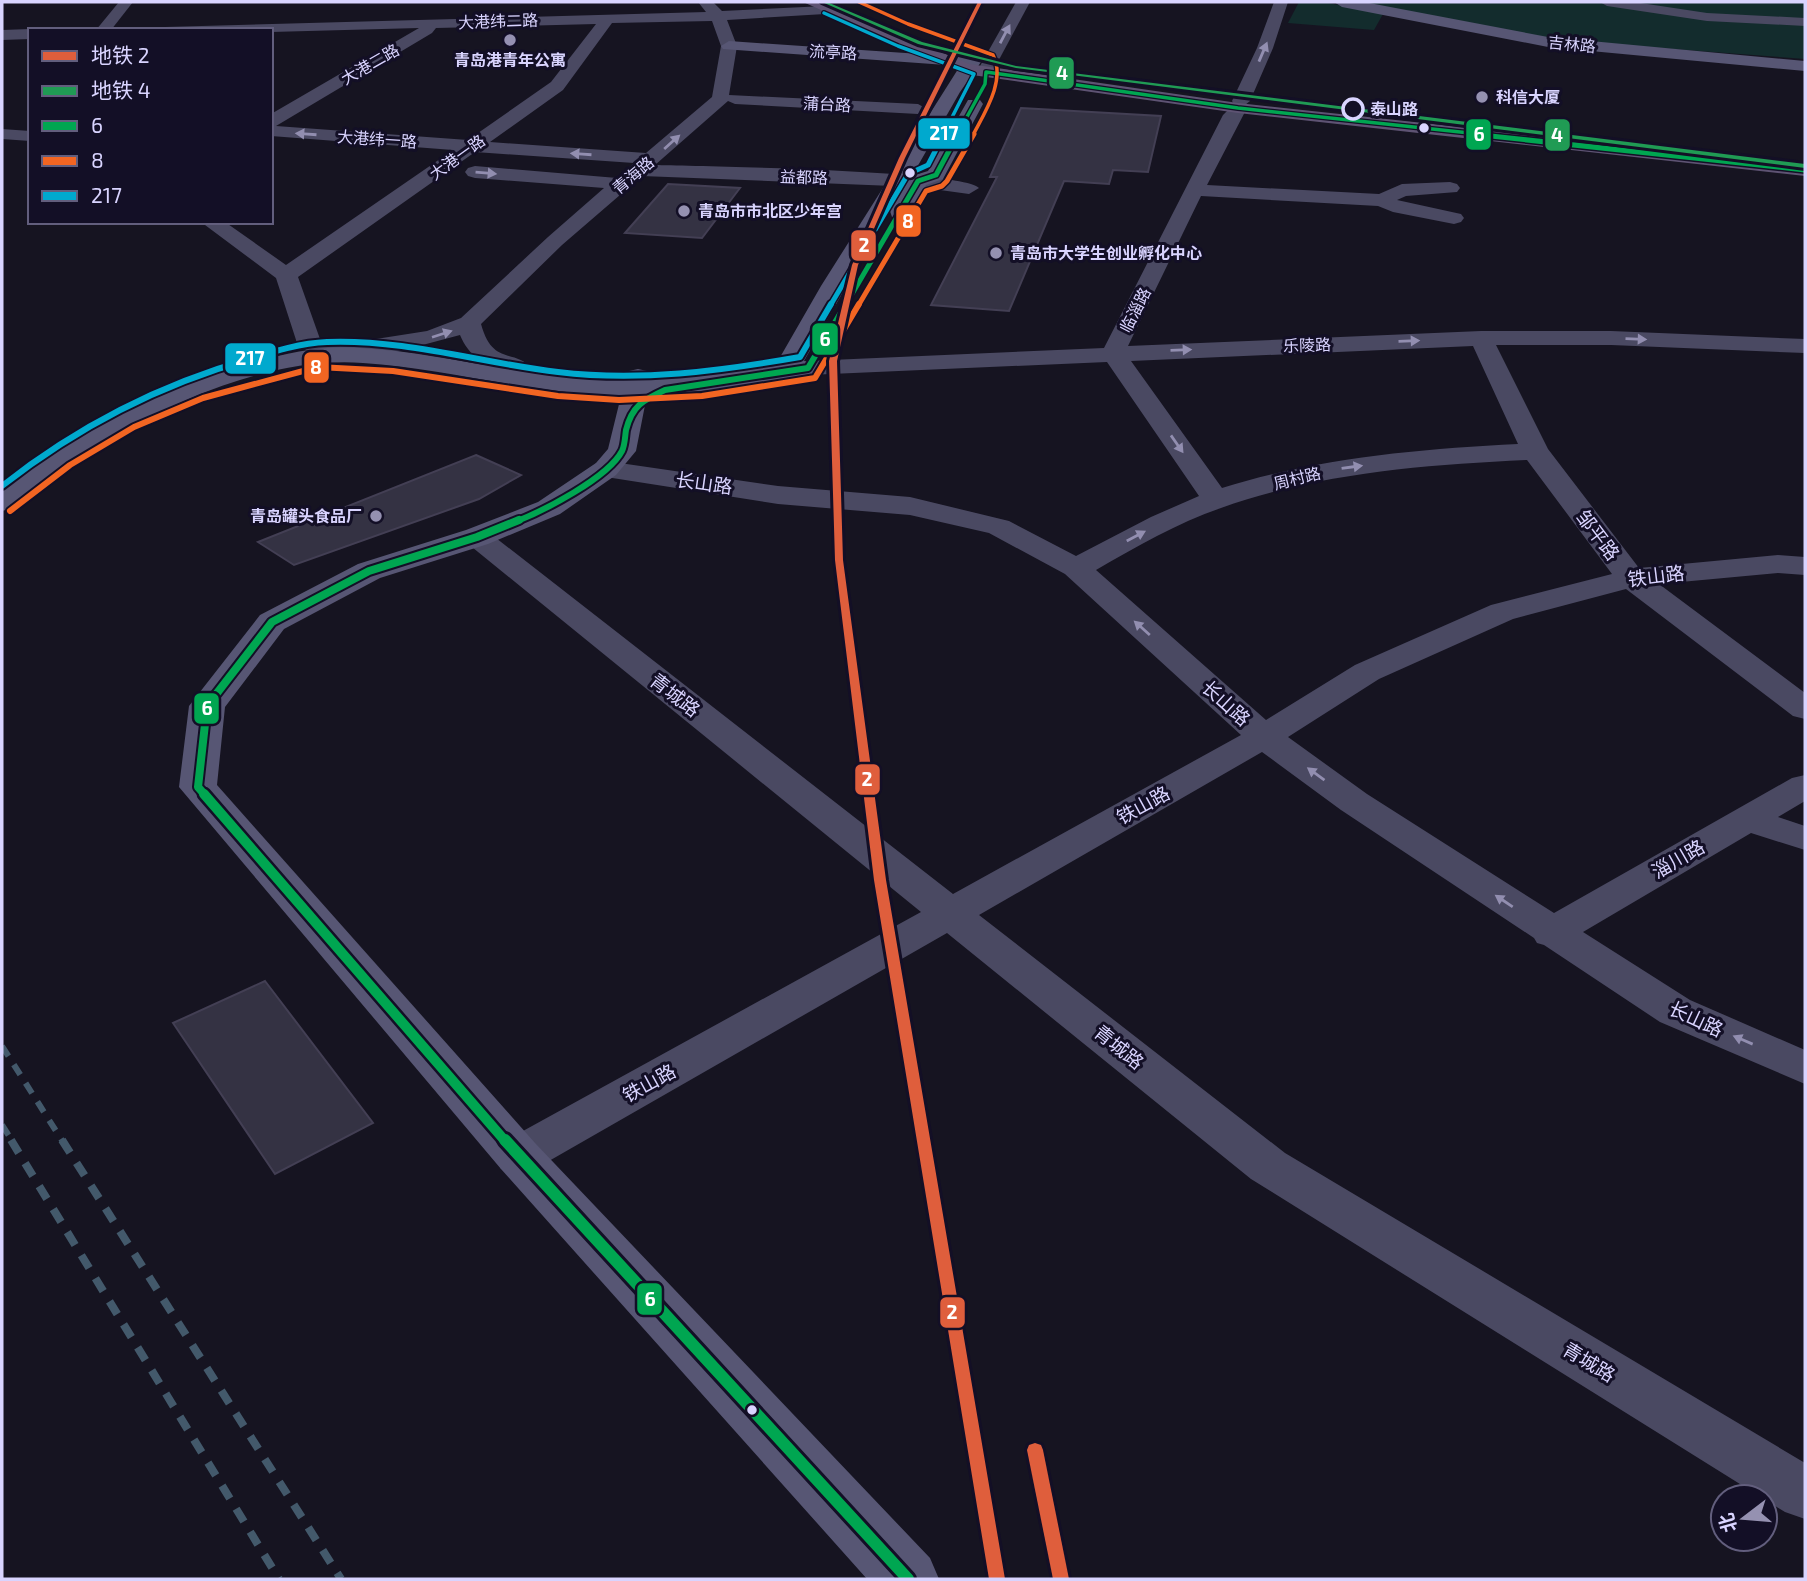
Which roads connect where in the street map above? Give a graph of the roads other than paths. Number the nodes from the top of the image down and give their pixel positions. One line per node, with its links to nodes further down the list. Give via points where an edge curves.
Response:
1 (127, 2): 13 (street)
2 (1008, 2): 20 (street)
3 (1023, 2): 20 (street, one-way to 3)
4 (1281, 2): 22 (street, 临淄路, one-way to 4)
5 (1342, 2): 19 (street, 吉林路, via 1548,43)
6 (1607, 2): 11 (street, via 1707,17)
7 (822, 4): 9 (street, 大港纬二路); 18 (main road); 20 (main road)
8 (409, 8): 12 (street)
9 (712, 9): 10 (street, 大港纬二路); 17 (street, 青海路)
10 (608, 18): 12 (street, 大港纬二路); 28 (street, 大港一路, via 557,86)
11 (1805, 22)
12 (433, 23): 14 (street, 大港纬二路); 24 (street, 大港二路)
13 (105, 28)
14 (245, 28)
15 (2, 34): 16 (street)
16 (28, 34)
17 (729, 46): 18 (street, 流亭路); 30 (street, 青海路, one-way to 17, via 720,99)
18 (938, 58): 20 (street, 流亭路)
19 (1805, 66)
20 (978, 67): 22 (main road); 34 (street)
21 (736, 99): 23 (street, 蒲台路)
22 (1239, 104): 29 (main road); 33 (main road); 37 (street, 临淄路)
23 (918, 109)
24 (273, 121)
25 (273, 131): 28 (street, 大港纬一路, one-way to 25)
26 (2, 134): 27 (street)
27 (28, 136)
28 (470, 146): 30 (street, 大港纬一路, one-way to 28); 32 (street, 大港一路)
29 (1805, 163)
30 (644, 164): 34 (street, 益都路); 35 (street, 青海路)
31 (402, 166): 32 (street, 大港纬一路)
32 (441, 169): 35 (street, 大港纬一路, one-way to 35); 40 (street, 大港一路)
33 (1805, 170)
34 (908, 181): 36 (street, 益都路); 47 (street)
35 (621, 184): 41 (street, 青海路)
36 (969, 188)
37 (1196, 190): 38 (street); 46 (street, 临淄路)
38 (1382, 200): 38 (street, via 1402,190 1453,182 1461,223)
39 (214, 224): 40 (street)
40 (286, 275): 45 (street)
41 (469, 323): 44 (street, 青海路, one-way to 41, via 428,338); 48 (street, via 473,342 485,358)
42 (1481, 338): 43 (street, 乐陵路, one-way to 43); 46 (street, 乐陵路, one-way to 42); 50 (street, 邹平路)
43 (1805, 346)
44 (381, 347): 45 (street, 乐陵路); 48 (street, 乐陵路)
45 (318, 348): 49 (street, 乐陵路, via 572,385); 52 (street, via 200,373 122,404); 54 (street, via 178,392 132,412 29,478)
46 (1113, 353): 47 (street, 乐陵路); 53 (street, 临淄路, one-way to 53)
47 (794, 369): 49 (street, 乐陵路, via 687,377); 49 (street, 乐陵路, via 689,384 648,398)
48 (520, 370): 49 (street, 乐陵路, via 590,378)
49 (629, 388): 51 (street, via 622,452)
50 (1535, 451): 53 (street, 周村路, one-way to 50, via 1318,472 1434,456); 58 (street, 邹平路)
51 (606, 469): 55 (street, via 549,508); 57 (street, 长山路, via 778,495 910,506 999,527)
52 (2, 478)
53 (1216, 500): 57 (street, 周村路, one-way to 53)
54 (2, 502)
55 (477, 537): 64 (street, 青城路); 67 (street, via 369,571 272,622 207,706 198,787)
56 (1805, 566): 58 (street, 铁山路, via 1777,564)
57 (1076, 568): 60 (street, 长山路, one-way to 57)
58 (1631, 578): 59 (street, 邹平路); 60 (street, 铁山路, via 1502,612 1367,672)
59 (1805, 709)
60 (1264, 737): 64 (street, 铁山路); 65 (street, 长山路, one-way to 60)
61 (1805, 786): 62 (street, 淄川路)
62 (1747, 820): 63 (street); 65 (street, 淄川路)
63 (1805, 838)
64 (951, 914): 67 (street, 铁山路); 68 (street, 青城路, via 1268,1166)
65 (1551, 933): 66 (street, 长山路, one-way to 65, via 1675,1011)
66 (1805, 1068)
67 (518, 1156): 69 (street)
68 (1805, 1493)
69 (908, 1579)

